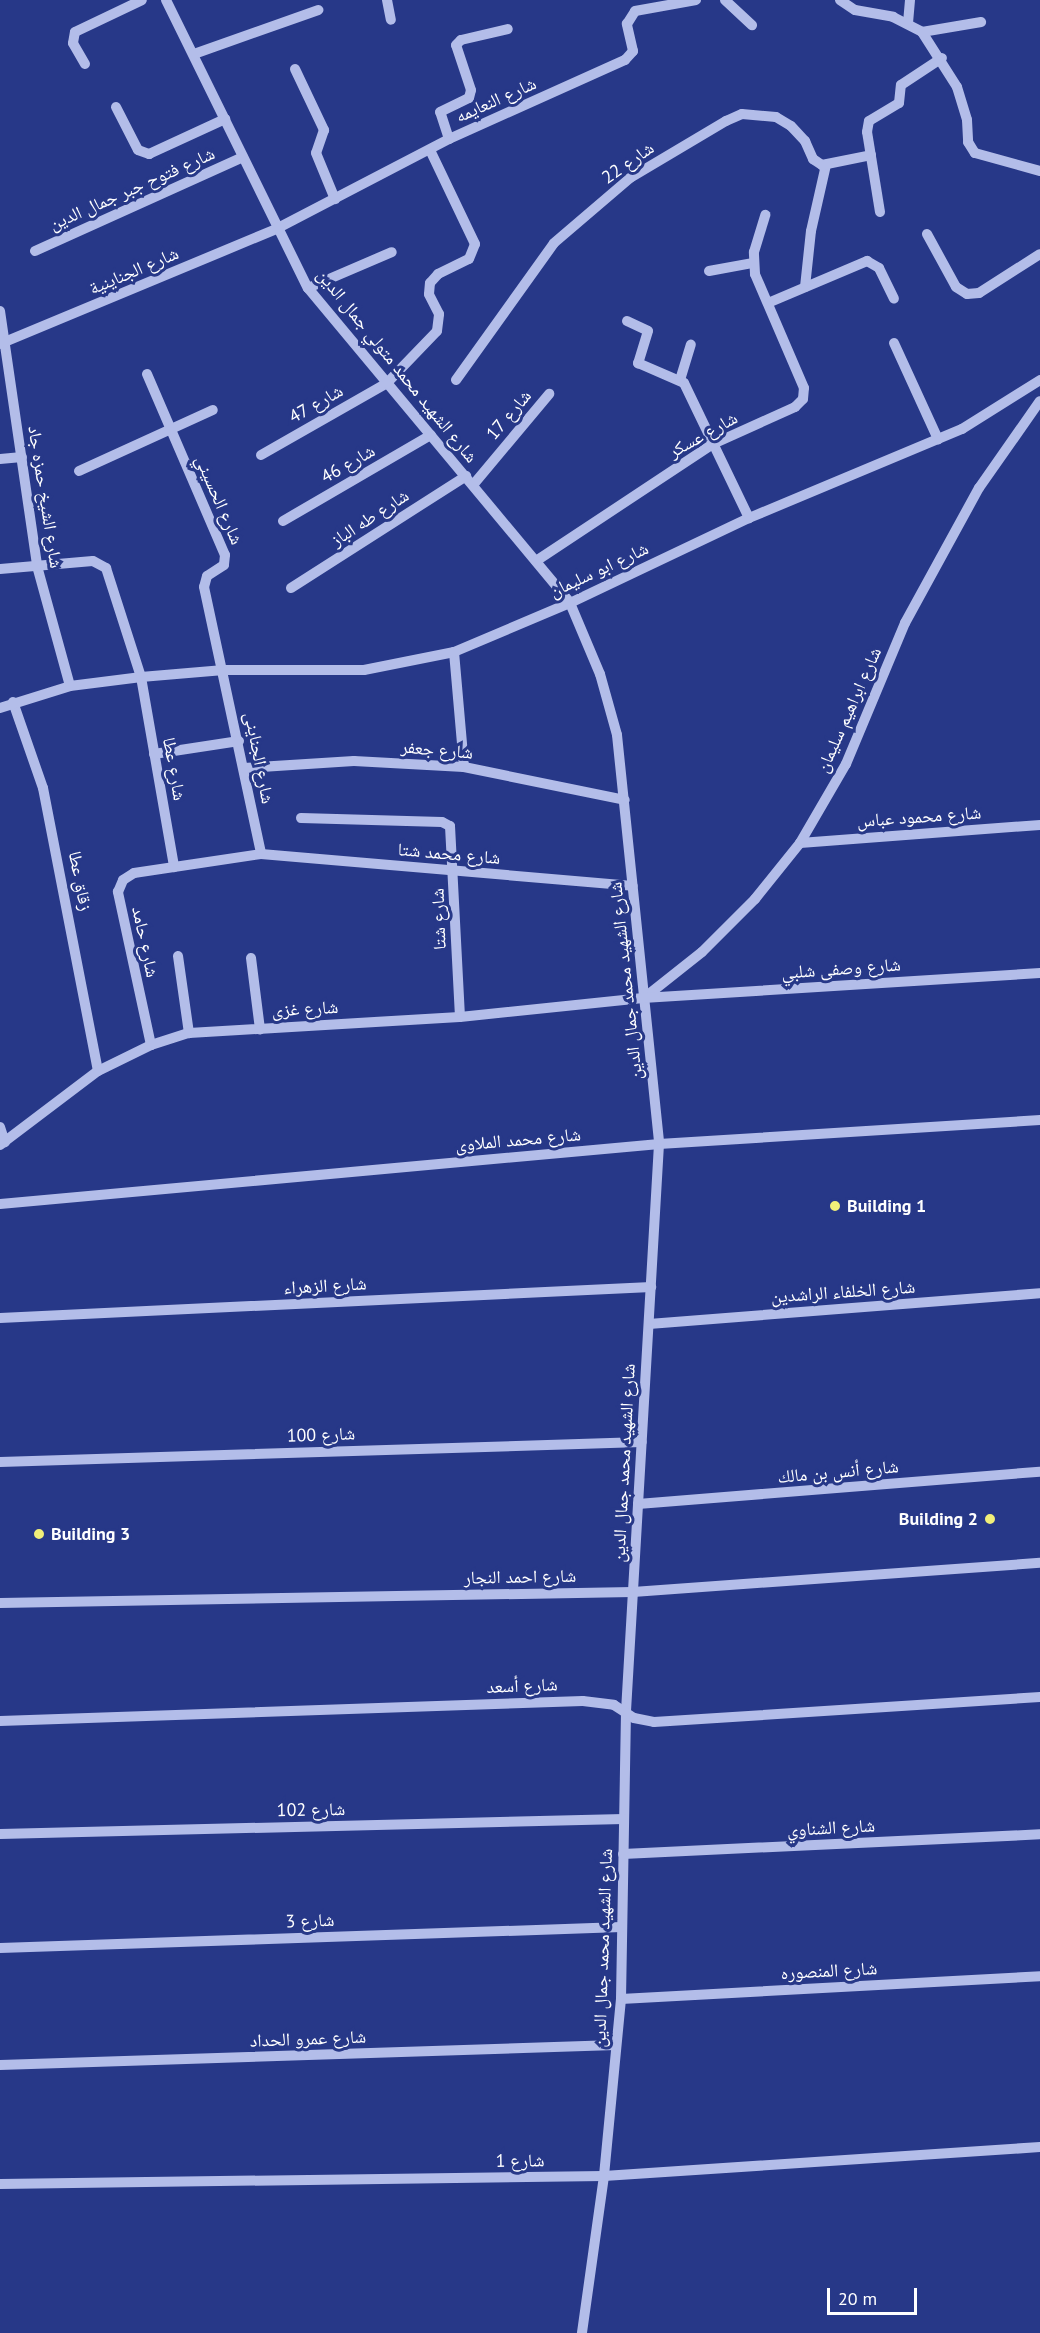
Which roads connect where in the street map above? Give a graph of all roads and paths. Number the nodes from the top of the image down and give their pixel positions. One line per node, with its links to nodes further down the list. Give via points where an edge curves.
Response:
1 (142, 0): 18 (street, via 75,32 73,43)
2 (166, 0): 16 (street, شارع الشهيد محمد متولي جمال الدين)
3 (387, 0): 10 (street)
4 (696, 0): 8 (street, شارع النعايمه)
5 (725, 0): 13 (street)
6 (840, 0): 12 (street, via 855,10)
7 (910, 0): 12 (street)
8 (653, 4): 22 (street, شارع النعايمه, via 634,11 628,19 634,47 628,58)
9 (318, 10): 16 (street)
10 (391, 20)
11 (981, 22): 15 (street)
12 (908, 24): 15 (street)
13 (752, 25)
14 (508, 29): 22 (street, via 464,39 456,45 471,94 440,112)
15 (922, 32): 17 (street)
16 (194, 54): 21 (street, شارع الشهيد محمد متولي جمال الدين)
17 (942, 58): 24 (street, via 901,86 899,103 869,122); 27 (street, via 957,87 967,120 968,142 975,153)
18 (85, 64)
19 (295, 69): 28 (street, via 324,130 316,153)
20 (116, 107): 21 (street, via 138,150 149,154)
21 (225, 119): 25 (street, شارع الشهيد محمد متولي جمال الدين)
22 (449, 139): 23 (street, شارع النعايمه)
23 (430, 150): 28 (street, شارع النعايمه); 51 (street, شارع 47, via 474,249 469,259 438,274 430,283 429,294 439,314 439,326)
24 (871, 155): 26 (street); 29 (street)
25 (243, 158): 31 (street, شارع الشهيد محمد متولي جمال الدين); 33 (street, شارع فتوح جبر جمال الدين)
26 (826, 165): 38 (street, via 811,231); 48 (street, شارع 22, via 813,159 805,141 776,117 742,114 726,121 630,178 554,243)
27 (1040, 171)
28 (334, 199): 31 (street, شارع النعايمه)
29 (880, 212)
30 (765, 215): 36 (street)
31 (278, 228): 39 (street, شارع الشهيد محمد متولي جمال الدين); 44 (street, شارع الجناينية)
32 (927, 234): 35 (street, via 956,288 967,294 979,292)
33 (35, 251)
34 (392, 252): 39 (street)
35 (1040, 254)
36 (753, 263): 37 (street); 41 (street, شارع عسكر)
37 (709, 271)
38 (805, 287): 40 (street, via 867,261 879,268); 41 (street)
39 (308, 288): 51 (street, شارع الشهيد محمد متولي جمال الدين)
40 (894, 299)
41 (768, 303): 58 (street, شارع عسكر, via 804,388 803,399 795,407)
42 (0, 311): 44 (street, شارع الشيخ حمزه جاد)
43 (627, 321): 49 (street, via 648,333 638,363)
44 (2, 344): 60 (street, شارع الشيخ حمزه جاد)
45 (894, 344): 57 (street)
46 (691, 345): 49 (street)
47 (147, 374): 55 (street, شارع الحسيني)
48 (456, 380)
49 (680, 380): 58 (street)
50 (1040, 380): 57 (street, شارع ابو سليمان)
51 (387, 382): 56 (street, شارع الشهيد محمد متولي جمال الدين); 59 (street, شارع 47)
52 (549, 394): 63 (street, شارع 17)
53 (1040, 401): 84 (street, شارع ابراهيم سليمان, via 979,488 905,623 846,764)
54 (213, 410): 55 (street)
55 (171, 429): 62 (street); 72 (street, شارع الحسيني, via 225,555 224,565 207,576 204,587)
56 (430, 435): 63 (street, شارع الشهيد محمد متولي جمال الدين); 65 (street, شارع 46)
57 (938, 440): 64 (street, شارع ابو سليمان)
58 (712, 444): 64 (street); 66 (street, شارع عسكر)
59 (261, 455)
60 (22, 457): 61 (street); 67 (street, شارع الشيخ حمزه جاد)
61 (0, 459)
62 (79, 471)
63 (469, 481): 66 (street, شارع الشهيد محمد متولي جمال الدين); 69 (street, شارع طه الباز)
64 (749, 518): 70 (street, شارع ابو سليمان)
65 (283, 521)
66 (536, 561): 70 (street, شارع الشهيد محمد متولي جمال الدين)
67 (37, 566): 68 (street); 73 (street, via 93,561 104,565); 74 (street, شارع الشيخ حمزه جاد)
68 (0, 569)
69 (291, 588)
70 (570, 603): 71 (street, شارع ابو سليمان); 81 (street, شارع الشهيد محمد جمال الدين, via 600,674 617,735)
71 (454, 652): 72 (street, شارع ابو سليمان, via 364,670); 79 (street)
72 (224, 670): 73 (street, شارع ابو سليمان); 77 (street, شارع الجناينى)
73 (141, 677): 74 (street, شارع ابو سليمان); 78 (street, شارع عطا)
74 (70, 686): 75 (street, شارع ابو سليمان)
75 (13, 702): 76 (street, شارع ابو سليمان); 97 (street, زقاق عطا, via 46,800)
76 (0, 708)
77 (239, 741): 78 (street); 80 (street, شارع الجناينى)
78 (154, 754): 86 (street, شارع عطا)
79 (464, 766): 80 (street, شارع جعفر, via 354,761); 81 (street, شارع جعفر)
80 (244, 768): 85 (street, شارع الجناينى)
81 (625, 800): 88 (street, شارع الشهيد محمد جمال الدين)
82 (301, 818): 87 (street, شارع شتا, via 445,823 452,832)
83 (1040, 825): 84 (street, شارع محمود عباس)
84 (800, 843): 92 (street, شارع ابراهيم سليمان, via 755,899 710,944)
85 (261, 854): 86 (street, شارع حامد); 87 (street, شارع محمد شتا)
86 (174, 867): 96 (street, شارع حامد, via 128,875 117,892)
87 (454, 871): 88 (street, شارع محمد شتا); 93 (street, شارع شتا)
88 (633, 886): 92 (street, شارع الشهيد محمد جمال الدين)
89 (178, 956): 95 (street)
90 (251, 958): 94 (street)
91 (1040, 974): 92 (street, شارع وصفى شلبي)
92 (643, 998): 93 (street, شارع غزى); 101 (street, شارع الشهيد محمد جمال الدين)
93 (460, 1017): 94 (street, شارع غزى)
94 (260, 1029): 95 (street, شارع غزى)
95 (189, 1033): 96 (street, شارع غزى)
96 (151, 1045): 97 (street, شارع غزى)
97 (98, 1071): 100 (street, شارع غزى)
98 (1040, 1120): 101 (street, شارع محمد الملاوى)
99 (0, 1127): 100 (street)
100 (2, 1143)
101 (659, 1144): 102 (street, شارع محمد الملاوى); 103 (street, شارع الشهيد محمد جمال الدين)
102 (0, 1204)
103 (651, 1287): 105 (street, شارع الزهراء); 106 (street, شارع الشهيد محمد جمال الدين)
104 (1040, 1293): 106 (street, شارع الخلفاء الراشدين)
105 (0, 1318)
106 (649, 1324): 107 (street, شارع الشهيد محمد جمال الدين)
107 (642, 1442): 108 (street, شارع 100); 110 (street, شارع الشهيد محمد جمال الدين)
108 (0, 1462)
109 (1040, 1472): 110 (street, شارع أنس بن مالك)
110 (638, 1504): 112 (street, شارع الشهيد محمد جمال الدين)
111 (1040, 1563): 112 (street, شارع احمد النجار)
112 (633, 1592): 113 (street, شارع احمد النجار); 115 (street, شارع الشهيد محمد جمال الدين)
113 (0, 1603)
114 (1040, 1697): 115 (street, شارع أسعد, via 654,1722)
115 (626, 1712): 116 (street, شارع أسعد, via 614,1705 583,1701); 117 (street, شارع الشهيد محمد جمال الدين)
116 (0, 1721)
117 (624, 1819): 118 (street, شارع 102); 120 (street, شارع الشهيد محمد جمال الدين)
118 (0, 1834)
119 (1040, 1834): 120 (street, شارع الشناوي)
120 (623, 1854): 121 (street, شارع الشهيد محمد جمال الدين)
121 (622, 1927): 122 (street, شارع 3); 124 (street, شارع الشهيد محمد جمال الدين)
122 (0, 1948)
123 (1040, 1976): 124 (street, شارع المنصوره)
124 (621, 1999): 125 (street, شارع الشهيد محمد جمال الدين)
125 (616, 2045): 126 (street, شارع عمرو الحداد); 128 (street, شارع الشهيد محمد جمال الدين)
126 (0, 2065)
127 (1040, 2147): 128 (street, شارع 1)
128 (604, 2176): 129 (street, شارع 1); 130 (street, شارع الشهيد محمد جمال الدين)
129 (0, 2184)
130 (582, 2333)

